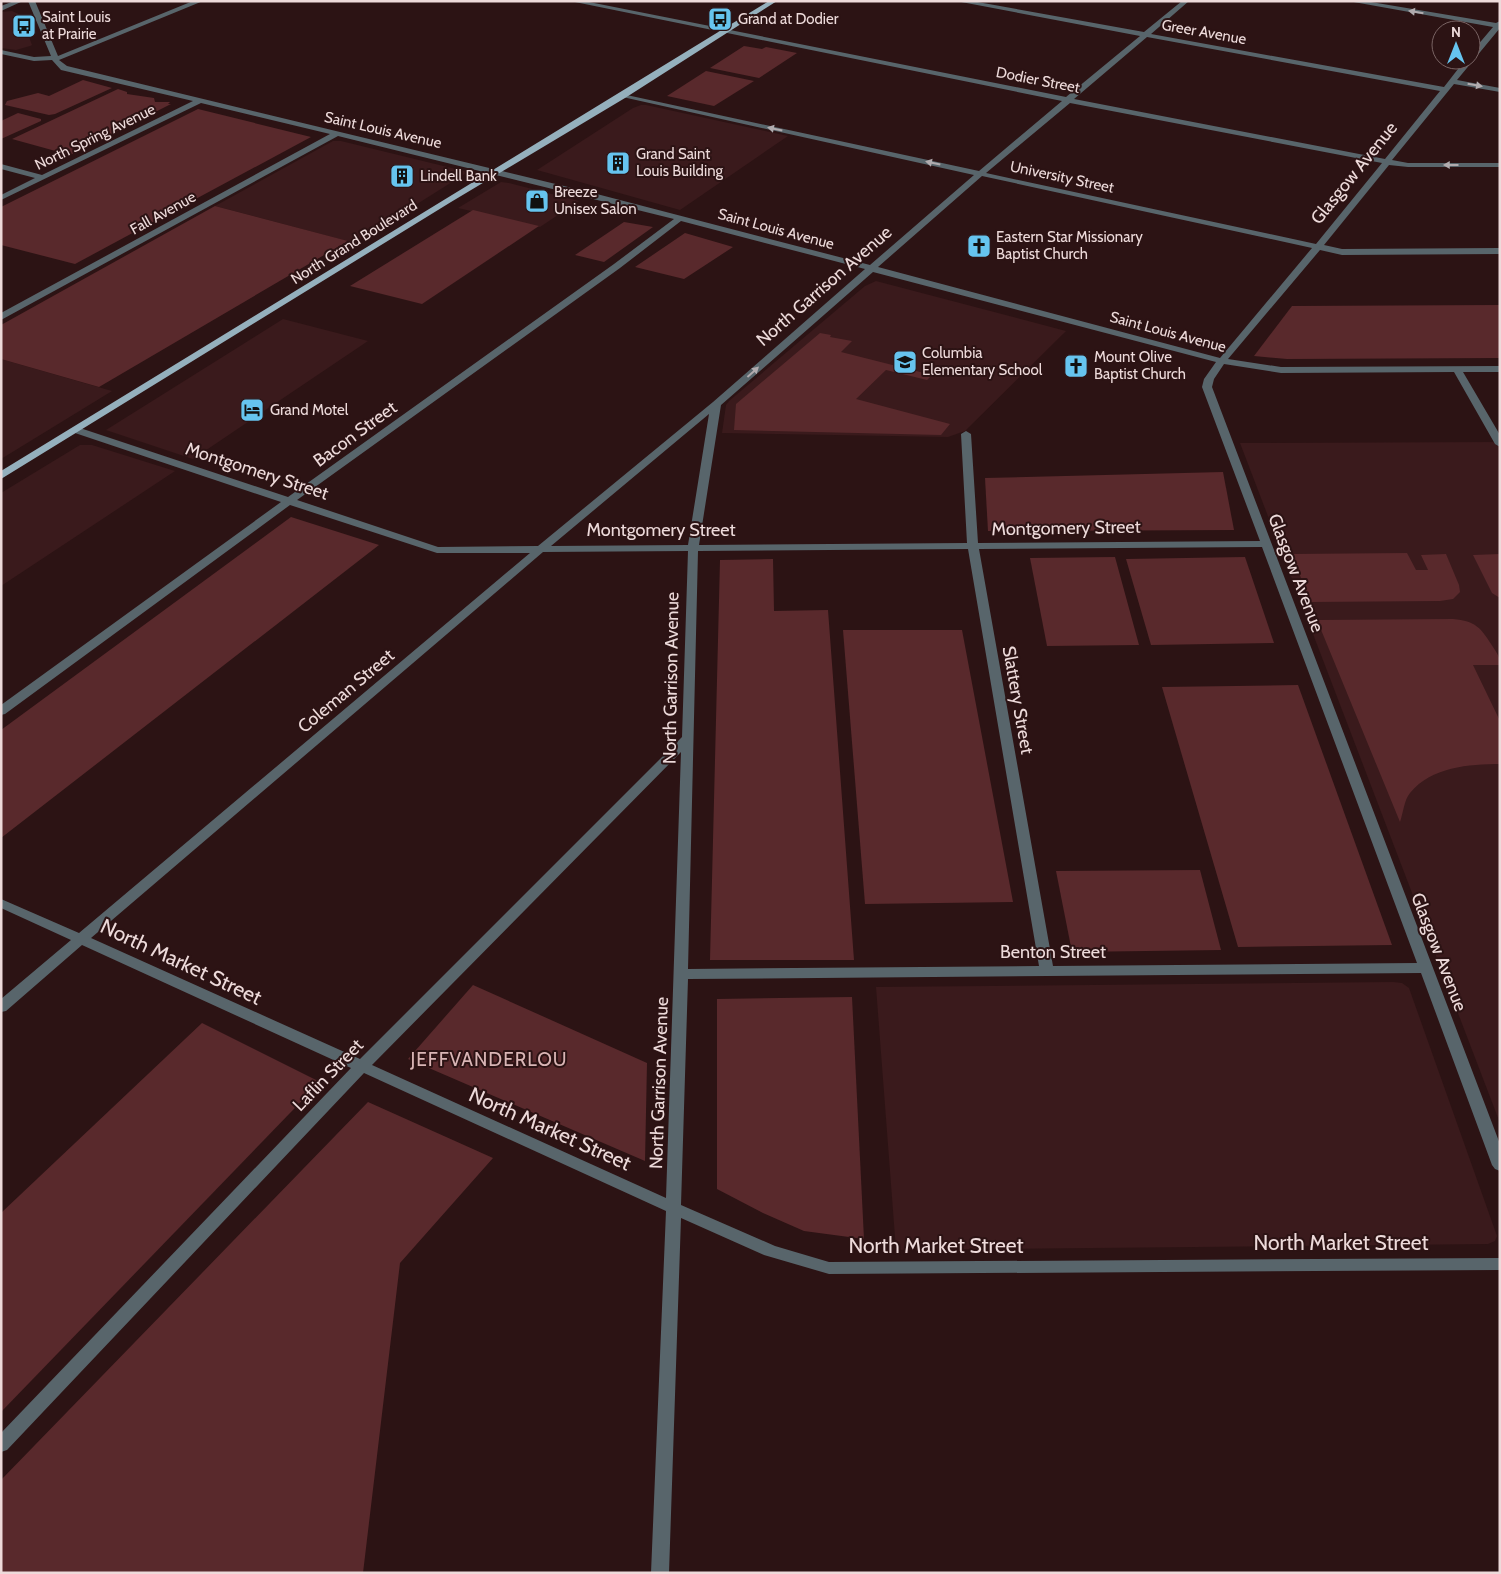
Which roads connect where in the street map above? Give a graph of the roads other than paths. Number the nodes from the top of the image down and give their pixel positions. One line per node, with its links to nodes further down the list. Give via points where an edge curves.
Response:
1 (20, 1): 9 (street)
2 (31, 1): 15 (street)
3 (200, 1): 15 (street, via 77,53)
4 (573, 1): 11 (street, Dodier Street)
5 (774, 1): 11 (main road, North Grand Boulevard)
6 (959, 1): 12 (street, Greer Avenue)
7 (1186, 1): 12 (street, North Garrison Avenue)
8 (1351, 1): 10 (street, one-way to 8)
9 (1, 9)
10 (1499, 25): 13 (street, Glasgow Avenue)
11 (726, 32): 20 (main road, North Grand Boulevard); 22 (street, Dodier Street)
12 (1145, 35): 18 (street, Greer Avenue); 22 (street, North Garrison Avenue)
13 (1481, 46)
14 (1, 52): 15 (street, Saint Louis Avenue, via 34,60)
15 (55, 59): 21 (street, Saint Louis Avenue, via 64,68)
16 (1460, 70): 17 (street, Glasgow Avenue)
17 (1451, 81): 18 (street, Glasgow Avenue); 19 (street, one-way to 19)
18 (1444, 89): 24 (street, Glasgow Avenue)
19 (1500, 90)
20 (622, 96): 27 (main road, North Grand Boulevard); 28 (street, University Street, one-way to 20)
21 (201, 100): 23 (street, Saint Louis Avenue); 29 (street, North Spring Avenue)
22 (1068, 100): 24 (street, Dodier Street); 28 (street, North Garrison Avenue)
23 (338, 133): 27 (street, Saint Louis Avenue); 35 (street, Fall Avenue)
24 (1388, 162): 25 (street, Dodier Street, one-way to 24, via 1408,165); 32 (street, Glasgow Avenue)
25 (1500, 164)
26 (1, 166): 29 (street)
27 (497, 171): 31 (street, Saint Louis Avenue); 40 (main road, North Grand Boulevard)
28 (981, 173): 32 (street, University Street); 34 (street, North Garrison Avenue)
29 (44, 178): 30 (street, North Spring Avenue)
30 (1, 198)
31 (680, 218): 34 (street, Saint Louis Avenue); 44 (street, Bacon Street)
32 (1318, 247): 33 (street, University Street, via 1342,252); 36 (street, Glasgow Avenue)
33 (1500, 251)
34 (872, 269): 36 (street, Saint Louis Avenue); 39 (street, North Garrison Avenue, one-way to 34)
35 (1, 317)
36 (1222, 361): 37 (street, Saint Louis Avenue, via 1280,370); 45 (street, Glasgow Avenue, via 1207,387)
37 (1457, 369): 38 (street, Saint Louis Avenue); 42 (street)
38 (1500, 369)
39 (716, 404): 47 (street, Coleman Street); 48 (street, North Garrison Avenue)
40 (76, 430): 43 (main road, North Grand Boulevard); 44 (street, Montgomery Street)
41 (966, 434): 46 (street, Slattery Street)
42 (1500, 444)
43 (1, 476)
44 (290, 500): 47 (street, Montgomery Street, via 437,550); 49 (street, Bacon Street)
45 (1265, 544): 46 (street, Montgomery Street); 53 (street, Glasgow Avenue)
46 (973, 547): 48 (street, Montgomery Street); 54 (street, Slattery Street)
47 (542, 548): 48 (street, Montgomery Street); 52 (street, Coleman Street)
48 (693, 548): 50 (street, North Garrison Avenue)
49 (1, 711)
50 (688, 738): 55 (street, North Garrison Avenue); 57 (street, Laflin Street)
51 (1, 903): 52 (street, North Market Street)
52 (80, 939): 56 (street, Coleman Street); 57 (street, North Market Street)
53 (1425, 968): 54 (street, Benton Street); 58 (street, Glasgow Avenue)
54 (1047, 971): 55 (street, Benton Street)
55 (681, 974): 59 (street, North Garrison Avenue)
56 (1, 1007)
57 (361, 1068): 59 (street, North Market Street); 61 (street, Laflin Street)
58 (1500, 1165)
59 (674, 1208): 60 (street, North Market Street, via 777,1254 829,1268); 62 (street, North Garrison Avenue)
60 (1500, 1264)
61 (1, 1445)
62 (660, 1573)

